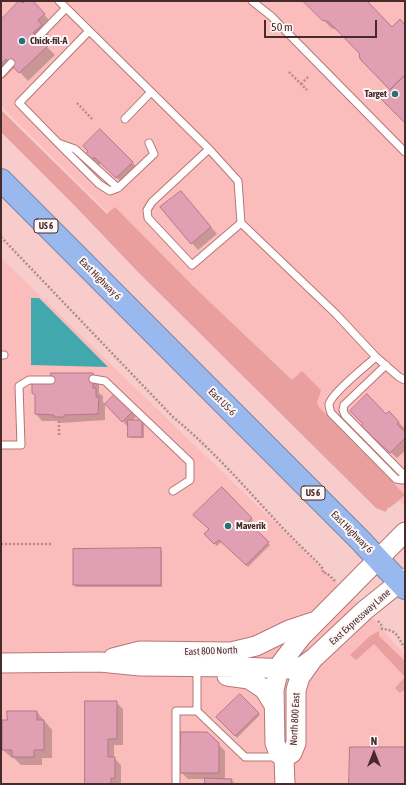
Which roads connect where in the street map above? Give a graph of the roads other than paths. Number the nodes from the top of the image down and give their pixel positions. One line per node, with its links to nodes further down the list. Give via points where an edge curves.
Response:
1 (59, 1): 3 (lane)
2 (252, 1): 12 (lane, via 271,16)
3 (66, 8): 4 (lane); 5 (lane)
4 (89, 31): 8 (lane); 10 (lane, via 19,103 99,184 110,191 118,188 154,154)
5 (38, 37)
6 (11, 64): 7 (lane)
7 (1, 74)
8 (151, 92): 9 (lane); 11 (lane)
9 (125, 119)
10 (149, 143)
11 (209, 149): 14 (lane, via 238,181); 14 (lane, via 152,202 147,210 148,218 192,265)
12 (405, 152)
13 (1, 180): 17 (highway, East Highway 6 / US 6)
14 (241, 223): 15 (lane, via 336,314)
15 (376, 357): 16 (lane); 23 (lane, via 332,398 329,405 331,413 396,479)
16 (386, 365): 20 (lane); 23 (lane, via 344,405 342,410)
17 (198, 378): 21 (highway, East US-6 / US 6)
18 (93, 379): 24 (lane, via 105,381 190,462 190,480)
19 (51, 380): 22 (lane, via 29,380 19,386 21,445)
20 (405, 380)
21 (246, 426): 26 (highway, East Highway 6 / US 6)
22 (1, 445)
23 (405, 478)
24 (173, 491)
25 (405, 532): 26 (street)
26 (378, 559): 27 (highway, East Highway 6 / US 6); 28 (street)
27 (403, 583): 30 (street, East Expressway Lane, via 365,610)
28 (317, 620): 29 (street, East 800 North, via 256,646); 34 (street, North 800 East, via 294,644)
29 (231, 652): 32 (street, East 800 North, via 140,651); 34 (street)
30 (315, 657): 34 (street, East 800 North, via 303,666); 35 (street, North 800 East, via 300,677)
31 (1, 662): 32 (street, East 800 North)
32 (100, 662): 33 (street, East 800 North, via 140,666)
33 (197, 666): 34 (street, East 800 North); 36 (street, via 231,678 249,679 264,689); 37 (lane)
34 (279, 668): 35 (street); 36 (street, North 800 East, via 274,690)
35 (296, 690): 38 (street, North 800 East, via 296,744 292,753)
36 (274, 705): 38 (street, North 800 East, via 275,743 279,754)
37 (197, 711): 38 (lane, via 245,756); 39 (lane, via 176,711)
38 (284, 758): 40 (street, North 800 East)
39 (176, 784)
40 (285, 784)

